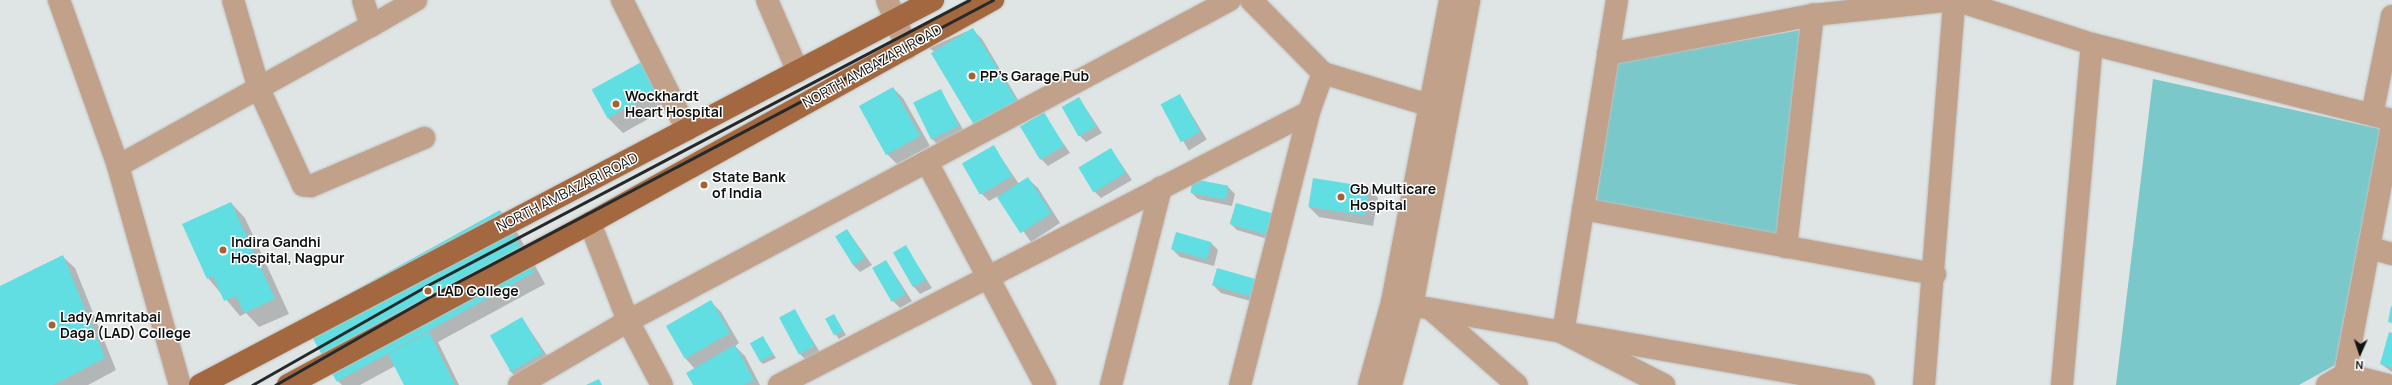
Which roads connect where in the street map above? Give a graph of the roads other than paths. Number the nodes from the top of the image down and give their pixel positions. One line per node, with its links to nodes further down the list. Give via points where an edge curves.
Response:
1 (59, 0): 33 (street)
2 (233, 0): 25 (street)
3 (363, 0): 19 (street)
4 (416, 0): 19 (street)
5 (622, 0): 30 (street)
6 (767, 0): 23 (street)
7 (887, 0): 18 (street)
8 (933, 0): 18 (main road, NORTH AMBAZARI ROAD)
9 (993, 0): 21 (main road, NORTH AMBAZARI ROAD)
10 (1230, 0): 32 (street)
11 (1251, 0): 24 (street)
12 (1450, 0): 26 (street)
13 (1469, 0): 26 (street)
14 (1617, 0): 22 (street)
15 (1954, 0): 16 (street); 20 (street); 40 (street)
16 (1813, 16): 22 (street); 37 (street)
17 (2392, 16): 28 (street)
18 (894, 21): 21 (street); 23 (main road, NORTH AMBAZARI ROAD)
19 (371, 26): 25 (street)
20 (2092, 44): 28 (street); 63 (street)
21 (907, 48): 36 (main road, NORTH AMBAZARI ROAD)
22 (1608, 54): 35 (street)
23 (798, 72): 30 (main road, NORTH AMBAZARI ROAD)
24 (1323, 73): 26 (street); 27 (street)
25 (259, 89): 31 (street, via 303,185 311,186); 33 (street)
26 (1441, 110): 42 (street)
27 (1309, 112): 34 (street); 55 (street)
28 (2382, 117)
29 (2392, 125): 38 (street)
30 (687, 130): 48 (main road, NORTH AMBAZARI ROAD)
31 (424, 138)
32 (926, 162): 41 (street); 43 (street)
33 (118, 166): 47 (street)
34 (1161, 187): 41 (street); 54 (street)
35 (1583, 209): 37 (street); 44 (street)
36 (590, 223): 43 (street); 49 (main road, NORTH AMBAZARI ROAD)
37 (1786, 247): 40 (street)
38 (2371, 248): 39 (street); 46 (street)
39 (2392, 254)
40 (1935, 274): 62 (street)
41 (986, 276): 52 (street); 53 (street)
42 (1412, 306): 44 (street); 45 (street); 56 (street); 59 (street)
43 (628, 321): 50 (street); 51 (street)
44 (1563, 333): 60 (street); 61 (street)
45 (1399, 358): 57 (street); 58 (street)
46 (2336, 380): 64 (street)
47 (180, 385)
48 (200, 385)
49 (288, 385)
50 (519, 385)
51 (662, 385)
52 (779, 385)
53 (1045, 385)
54 (1111, 385)
55 (1240, 385)
56 (1369, 385)
57 (1391, 385)
58 (1407, 385)
59 (1517, 385)
60 (1664, 385)
61 (1864, 385)
62 (1924, 385)
63 (2062, 385)
64 (2388, 385)

